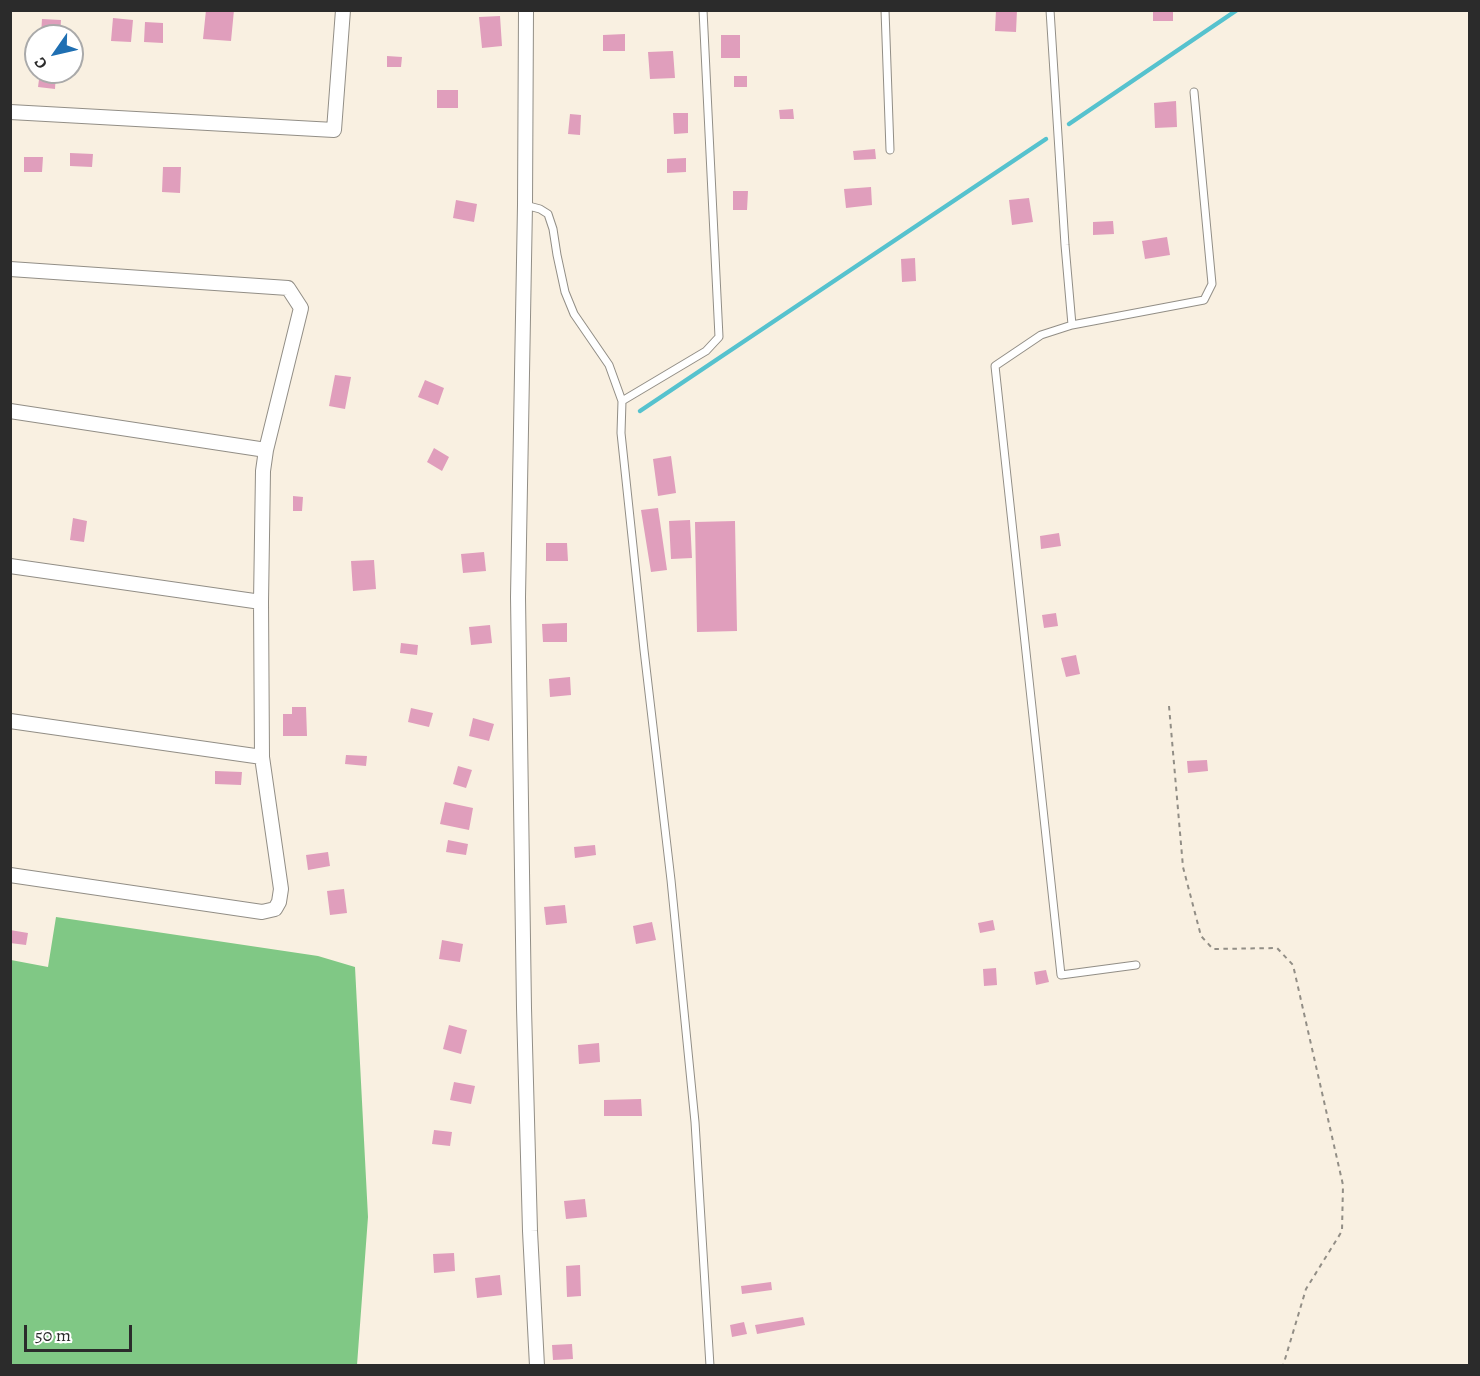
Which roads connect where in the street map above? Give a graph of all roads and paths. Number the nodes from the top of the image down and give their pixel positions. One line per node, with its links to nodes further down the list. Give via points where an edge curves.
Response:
1 (343, 10): 7 (street, via 334,130)
2 (526, 10): 9 (street)
3 (703, 10): 12 (lane, via 719,337 706,351)
4 (885, 10): 8 (lane)
5 (1050, 10): 11 (lane)
6 (1194, 92): 11 (lane, via 1212,284 1204,300)
7 (10, 112)
8 (891, 150)
9 (525, 205): 12 (lane, via 548,214 574,314 609,365); 22 (street, via 518,597 530,1231)
10 (10, 269): 14 (street, via 288,288 301,308)
11 (1072, 325): 21 (lane, via 1041,335 995,366 1061,975)
12 (622, 401): 23 (lane, via 621,433 695,1122)
13 (10, 411): 14 (street)
14 (266, 450): 16 (street)
15 (10, 566): 16 (street)
16 (261, 602): 19 (street)
17 (1169, 706): 24 (path, via 1183,867 1201,936 1213,949 1276,948 1293,965 1343,1185 1342,1231 1306,1289)
18 (10, 720): 19 (street)
19 (262, 757): 20 (street, via 282,889 275,909 262,912)
20 (10, 875)
21 (1136, 965)
22 (537, 1365)
23 (710, 1365)
24 (1283, 1365)

